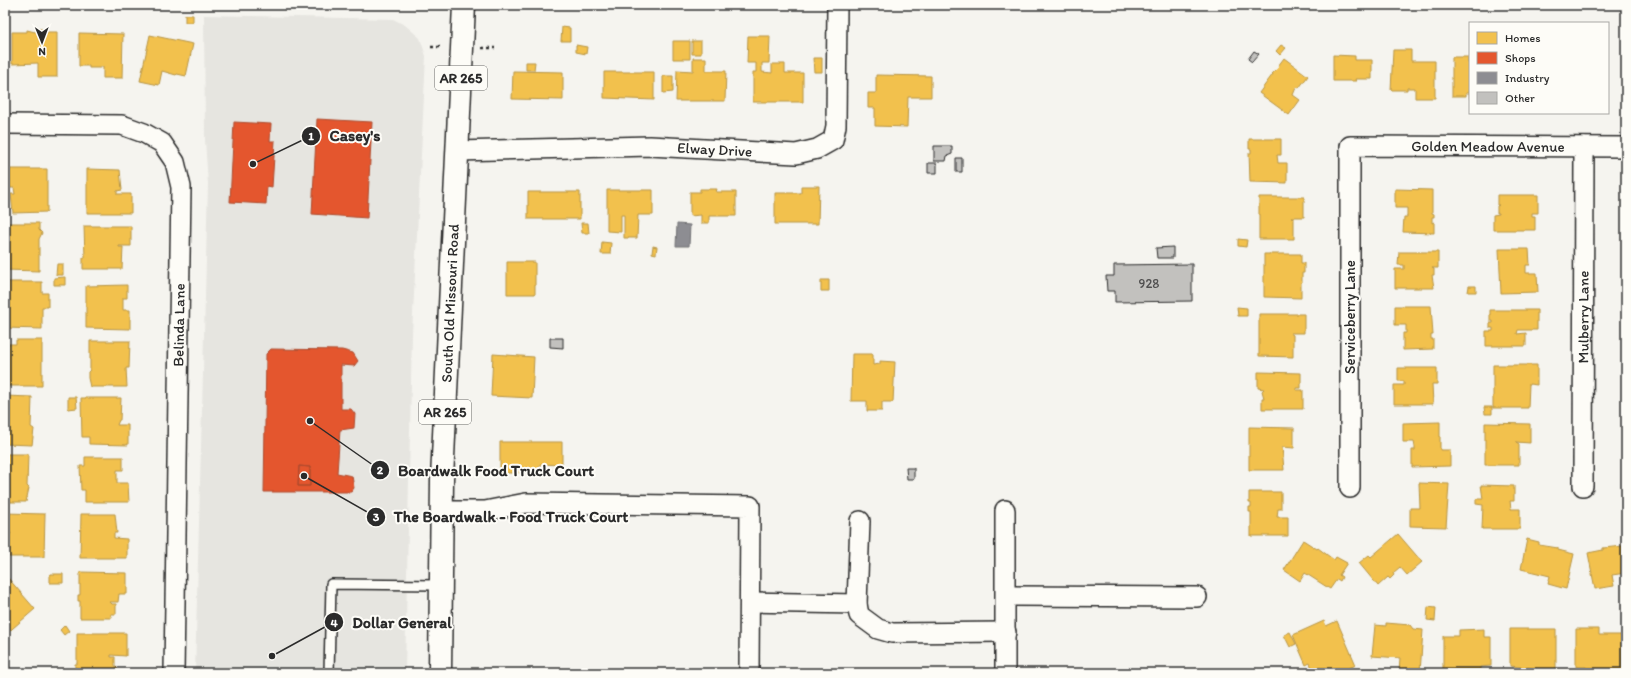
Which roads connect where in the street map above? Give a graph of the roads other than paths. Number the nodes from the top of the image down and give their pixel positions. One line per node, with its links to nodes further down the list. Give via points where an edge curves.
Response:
1 (464, 5): 7 (main road, South Old Missouri Road / AR 265)
2 (837, 5): 7 (street, Elway Drive, via 836,126 833,140 817,149 796,154 650,146)
3 (5, 124): 19 (street, Belinda Lane, via 122,125 162,143 175,162 181,187)
4 (1350, 146): 5 (street, Golden Meadow Avenue); 9 (street, Serviceberry Lane)
5 (1584, 147): 6 (street, Golden Meadow Avenue); 8 (street, Mulberry Lane)
6 (1626, 147)
7 (458, 151): 11 (main road, South Old Missouri Road / AR 265)
8 (1583, 486)
9 (1350, 488)
10 (1005, 510): 14 (street)
11 (441, 511): 13 (main road, South Old Missouri Road / AR 265); 16 (street, via 485,512 526,503 750,506)
12 (860, 521): 17 (street)
13 (440, 585): 20 (lane, via 331,584); 21 (main road, South Old Missouri Road / AR 265)
14 (1007, 596): 15 (street); 18 (street)
15 (1197, 597)
16 (750, 602): 17 (street); 22 (street)
17 (857, 604): 18 (street, via 859,615 878,629 892,634)
18 (1006, 632): 23 (street)
19 (174, 673)
20 (329, 673)
21 (440, 673)
22 (749, 673)
23 (1005, 673)

